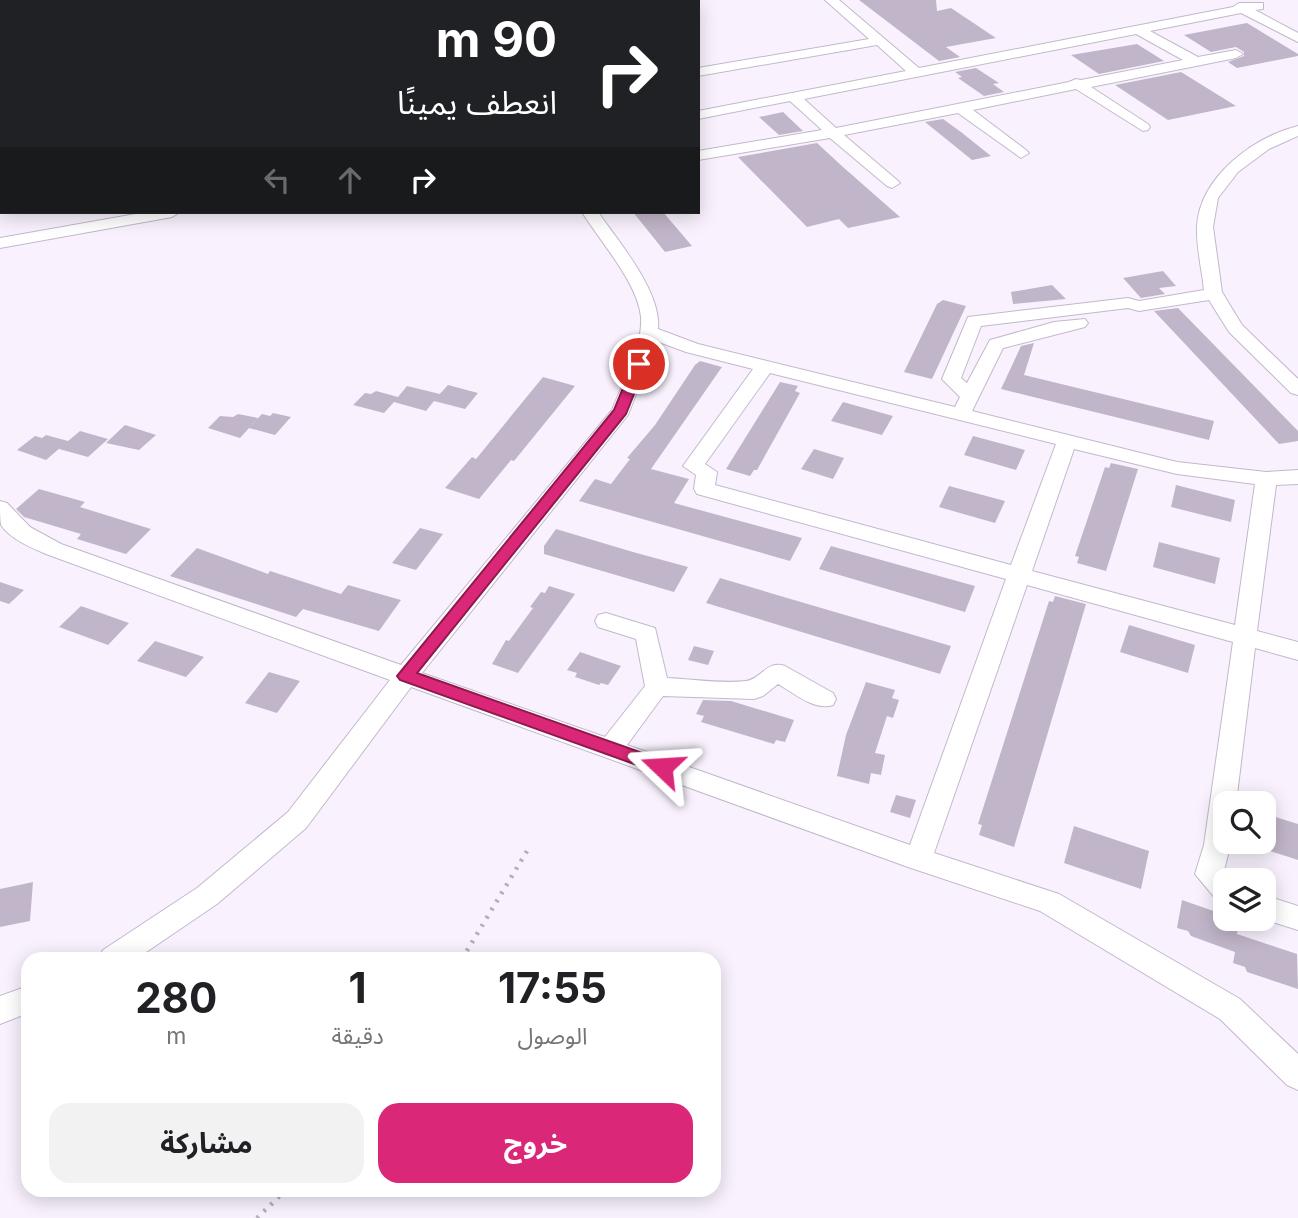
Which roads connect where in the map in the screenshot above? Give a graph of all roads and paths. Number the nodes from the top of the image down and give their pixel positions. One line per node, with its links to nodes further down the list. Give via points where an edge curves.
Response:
1 (815, 0): 8 (street)
2 (831, 0): 8 (street, via 875,34)
3 (1228, 0): 4 (street)
4 (1250, 5): 5 (street); 6 (street); 7 (street)
5 (1298, 27)
6 (1139, 30): 10 (street); 12 (street)
7 (1298, 38)
8 (878, 43): 11 (street); 12 (street)
9 (1236, 54): 10 (street)
10 (1194, 61): 13 (street)
11 (700, 72)
12 (917, 73): 14 (street)
13 (1076, 83): 15 (street); 17 (street)
14 (794, 97): 16 (street); 19 (street)
15 (960, 107): 19 (street); 20 (street)
16 (700, 115)
17 (1143, 127)
18 (1298, 130): 26 (street, via 1264,146 1233,169 1210,197 1205,228)
19 (833, 133): 21 (street); 22 (street)
20 (1021, 153)
21 (700, 156)
22 (892, 183)
23 (161, 214): 25 (street)
24 (591, 214): 28 (street, via 633,278 651,317)
25 (0, 243)
26 (1214, 294): 27 (street); 32 (street, via 1235,328)
27 (1139, 306): 33 (street, via 1140,314 1054,327 996,344); 33 (street, via 1128,303 974,321 951,379)
28 (647, 331): 29 (street); 30 (street)
29 (692, 348): 30 (street); 31 (street)
30 (642, 354): 43 (street, via 621,411)
31 (765, 366): 34 (street); 39 (street, via 693,466 707,472 704,489)
32 (1298, 389)
33 (970, 396): 34 (street)
34 (961, 414): 35 (street)
35 (1067, 440): 37 (street, via 1177,468); 39 (street)
36 (1298, 477): 37 (street)
37 (1266, 479): 41 (street)
38 (0, 508): 43 (street, via 6,519 35,541)
39 (1020, 574): 41 (street); 48 (street)
40 (606, 621): 44 (street, via 648,634)
41 (1245, 638): 42 (street); 49 (street, via 1217,845 1209,874)
42 (1298, 651)
43 (406, 676): 46 (street); 52 (street, via 297,820 207,896)
44 (657, 687): 45 (street, via 754,690 777,672); 46 (street)
45 (824, 699)
46 (610, 748): 48 (street)
47 (530, 846): 53 (path)
48 (918, 859): 56 (street, via 1049,902 1230,1009)
49 (1213, 878)
50 (1276, 911): 51 (street)
51 (1298, 918)
52 (123, 952)
53 (466, 952)
54 (21, 1002): 55 (street)
55 (0, 1010)
56 (1298, 1076)
57 (279, 1197): 58 (path)
58 (257, 1218)

